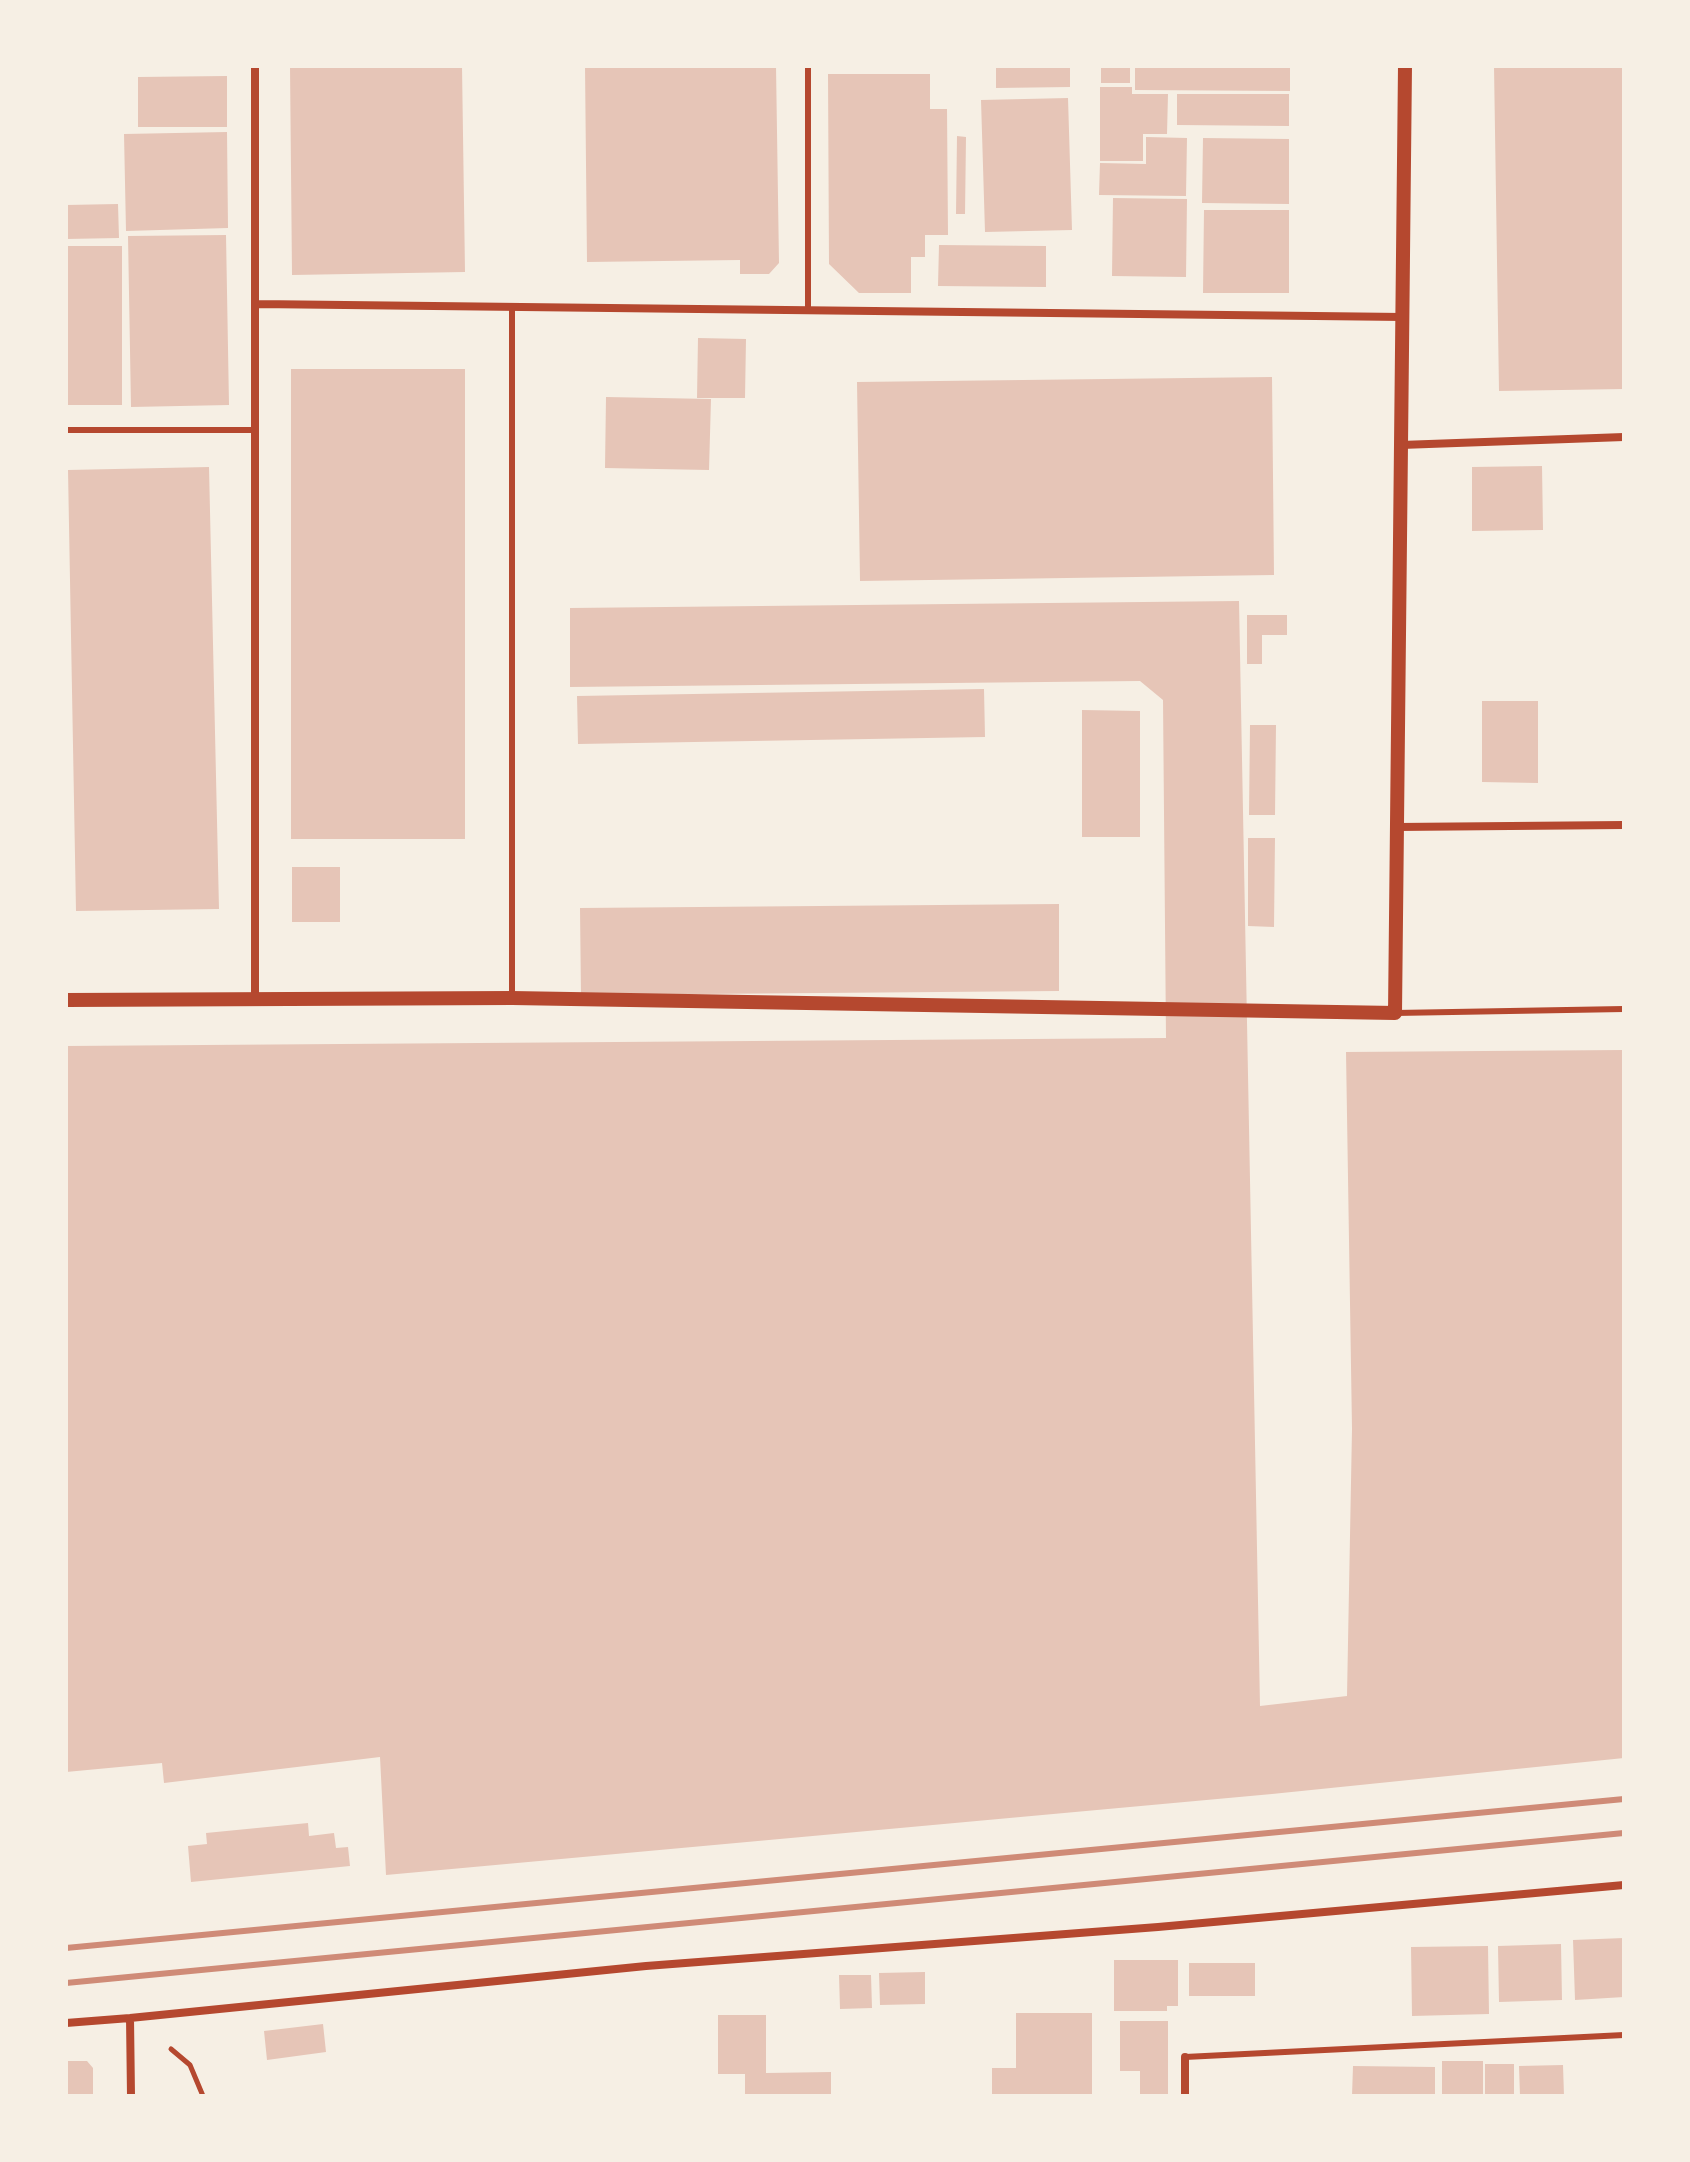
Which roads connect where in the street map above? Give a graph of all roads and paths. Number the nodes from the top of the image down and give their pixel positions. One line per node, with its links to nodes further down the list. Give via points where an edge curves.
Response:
1 (255, 66): 4 (street)
2 (808, 66): 6 (lane)
3 (1405, 66): 7 (street)
4 (257, 304): 5 (street); 9 (street)
5 (512, 307): 6 (street); 15 (lane)
6 (808, 310): 7 (street)
7 (1403, 317): 11 (street)
8 (66, 430): 9 (lane)
9 (254, 430): 14 (street)
10 (1624, 437): 11 (street)
11 (1401, 445): 13 (street)
12 (1624, 825): 13 (street)
13 (1397, 827): 18 (street)
14 (255, 998): 15 (street); 16 (street)
15 (512, 998): 18 (street)
16 (66, 1000)
17 (1624, 1009): 18 (lane)
18 (1395, 1013)
19 (1624, 1885): 20 (street, via 646,1966)
20 (130, 2018): 21 (street); 25 (street)
21 (66, 2023)
22 (1624, 2035): 23 (lane)
23 (1185, 2057): 27 (street)
24 (190, 2065): 26 (path)
25 (131, 2096)
26 (203, 2096)
27 (1185, 2096)

